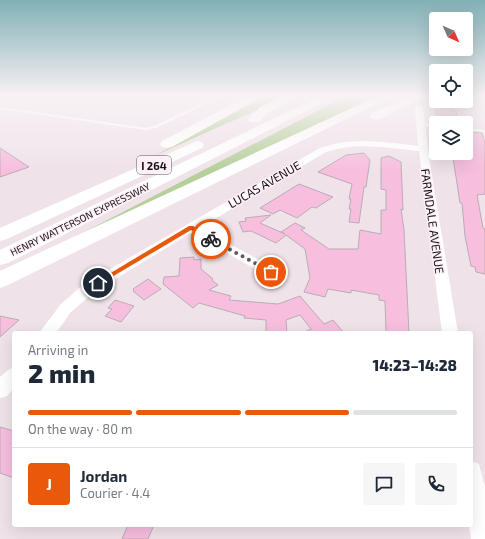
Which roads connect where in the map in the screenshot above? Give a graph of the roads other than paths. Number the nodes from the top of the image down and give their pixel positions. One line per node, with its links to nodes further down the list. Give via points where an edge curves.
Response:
1 (84, 120): 2 (lane, via 146,129)
2 (169, 120)
3 (212, 120): 15 (highway, via 128,165)
4 (249, 120): 17 (highway, HENRY WATTERSON EXPRESSWAY / I 264)
5 (282, 120): 18 (highway, HENRY WATTERSON EXPRESSWAY / I 264)
6 (337, 120): 14 (highway)
7 (376, 120): 14 (highway, via 208,188)
8 (420, 120): 9 (street, FARMDALE AVENUE)
9 (420, 124): 10 (lane); 13 (street, FARMDALE AVENUE)
10 (429, 125)
11 (473, 130): 12 (lane)
12 (485, 131)
13 (423, 149): 16 (street, LUCAS AVENUE, via 372,144 332,146); 22 (street, FARMDALE AVENUE)
14 (182, 194): 20 (highway)
15 (0, 225)
16 (191, 228): 19 (street); 21 (street, LUCAS AVENUE, via 89,288 66,308)
17 (0, 235)
18 (0, 258)
19 (271, 272)
20 (0, 280)
21 (49, 331)
22 (450, 331)
23 (473, 485): 24 (street)
24 (478, 516): 25 (street)
25 (482, 539)

